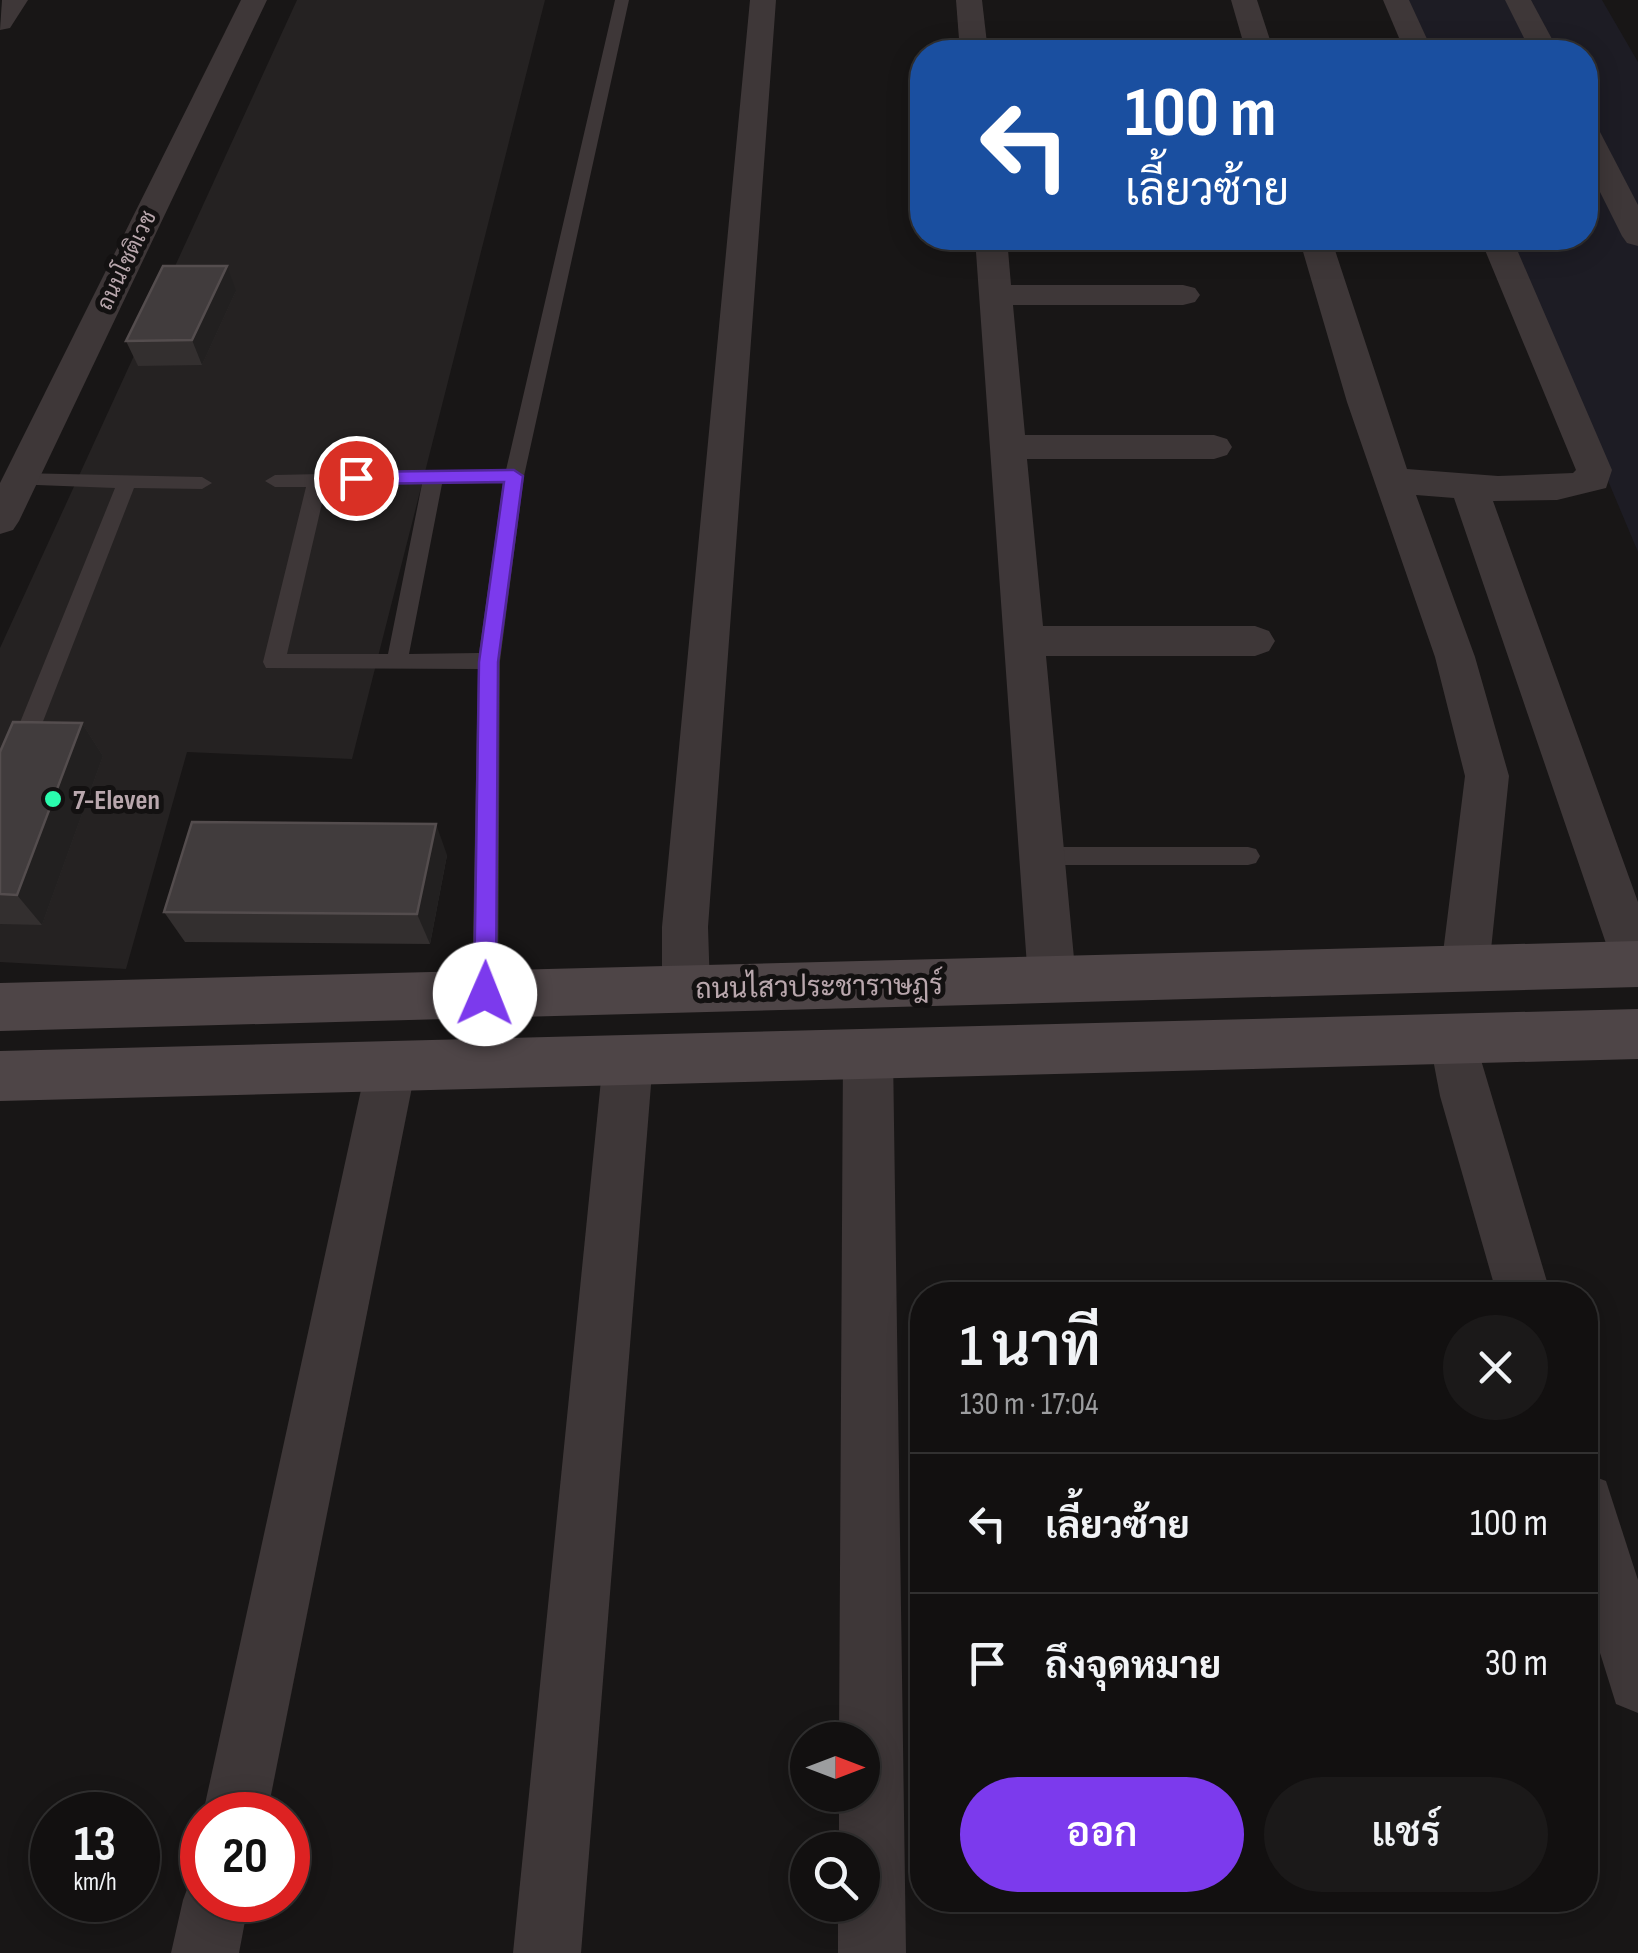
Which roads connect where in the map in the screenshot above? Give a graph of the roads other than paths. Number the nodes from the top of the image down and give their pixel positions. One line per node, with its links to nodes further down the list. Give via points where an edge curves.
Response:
1 (15, 0): 9 (street)
2 (254, 0): 25 (street, ถนนโชติเวช)
3 (622, 0): 24 (lane)
4 (763, 0): 45 (street, via 687,908)
5 (969, 0): 10 (street)
6 (1244, 0): 11 (street)
7 (1396, 0): 12 (street)
8 (1518, 0): 13 (street)
9 (0, 22)
10 (973, 40)
11 (1256, 40)
12 (1413, 40)
13 (1538, 40)
14 (1598, 158): 15 (street)
15 (1638, 236)
16 (992, 250): 19 (street)
17 (1319, 250): 27 (street)
18 (1501, 250): 31 (street, via 1593,478 1570,488)
19 (996, 295): 20 (street); 21 (street)
20 (1184, 295)
21 (1009, 447): 22 (street); 33 (street)
22 (1214, 447)
23 (434, 476): 24 (lane); 26 (lane); 37 (lane)
24 (514, 476): 38 (lane)
25 (18, 478): 28 (lane); 32 (street, ถนนโชติเวช)
26 (318, 480): 29 (lane); 37 (lane, via 274,662)
27 (1394, 480): 31 (street); 35 (street)
28 (127, 481): 30 (lane); 39 (lane)
29 (274, 481)
30 (202, 482)
31 (1469, 486): 36 (street)
32 (0, 520)
33 (1027, 641): 34 (street); 40 (street)
34 (1255, 641)
35 (1455, 657): 36 (street); 43 (street, via 1488,794)
36 (1532, 661): 42 (street)
37 (397, 662): 38 (lane)
38 (488, 662): 46 (lane)
39 (0, 801)
40 (1042, 856): 41 (lane); 44 (street)
41 (1248, 856)
42 (1638, 964): 43 (main road, ถนนไสวประชาราษฎร์)
43 (1465, 969): 44 (main road, ถนนไสวประชาราษฎร์)
44 (1052, 980): 45 (main road, ถนนไสวประชาราษฎร์)
45 (686, 989): 46 (main road, ถนนไสวประชาราษฎร์)
46 (485, 994): 47 (main road, ถนนไสวประชาราษฎร์)
47 (0, 1007)
48 (1638, 1034): 49 (main road)
49 (1453, 1038): 50 (main road); 54 (street)
50 (868, 1054): 51 (main road); 61 (street)
51 (628, 1060): 52 (main road); 60 (street)
52 (391, 1067): 53 (main road); 57 (street)
53 (0, 1076)
54 (1520, 1282)
55 (1598, 1546): 56 (street)
56 (1638, 1682)
57 (239, 1792)
58 (211, 1922): 59 (street)
59 (204, 1953)
60 (547, 1953)
61 (872, 1953)

